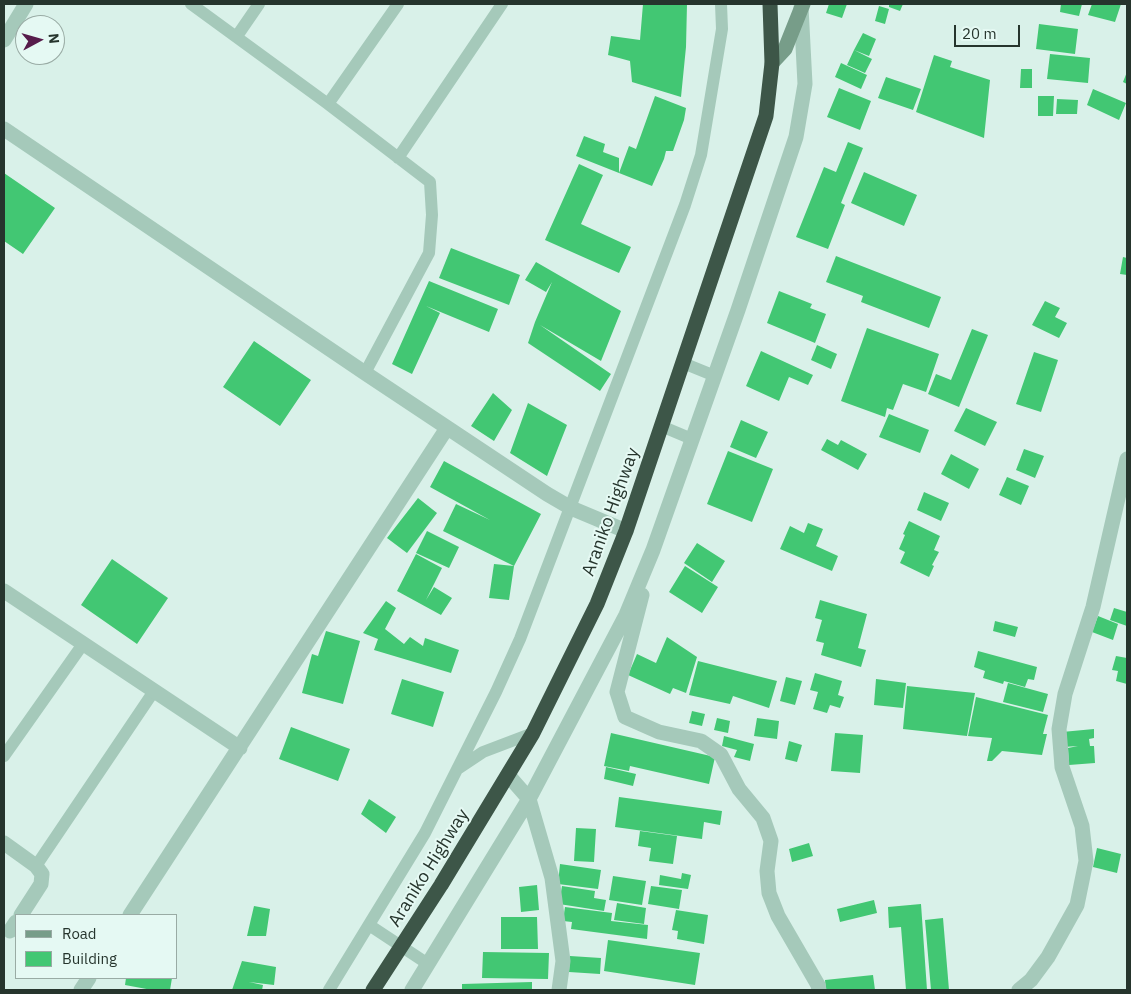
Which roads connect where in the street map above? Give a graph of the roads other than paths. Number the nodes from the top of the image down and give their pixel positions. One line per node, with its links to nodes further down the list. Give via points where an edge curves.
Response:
1 (26, 4): 10 (street)
2 (191, 4): 9 (lane)
3 (260, 4): 9 (lane)
4 (398, 4): 12 (lane)
5 (502, 4): 14 (lane)
6 (721, 4): 22 (lane, via 722,29 701,155)
7 (770, 4): 11 (highway, Araniko Highway)
8 (802, 5): 11 (main road, via 785,49); 17 (street, via 805,84 796,137)
9 (237, 36): 12 (lane)
10 (4, 40)
11 (772, 63): 15 (highway, Araniko Highway, via 766,116)
12 (328, 104): 14 (lane)
13 (4, 128): 16 (street)
14 (398, 158): 16 (lane, via 430,182 429,253)
15 (683, 363): 17 (lane); 18 (highway, Araniko Highway)
16 (365, 373): 19 (street)
17 (715, 376): 20 (street)
18 (661, 426): 20 (lane); 23 (highway, Araniko Highway)
19 (447, 428): 22 (street); 29 (street)
20 (692, 439): 24 (street)
21 (1127, 459): 48 (street, via 1093,608 1065,694 1059,729 1062,767 1082,826 1086,861 1077,905 1048,958)
22 (571, 508): 23 (street); 31 (lane, via 520,639)
23 (626, 531): 28 (highway, Araniko Highway, via 597,604)
24 (653, 550): 33 (street, via 626,615); 47 (street, via 616,692 625,717 659,732 701,741 721,755 739,789 763,818 770,841 769,894)
25 (4, 590): 26 (street)
26 (84, 644): 27 (street); 30 (lane)
27 (154, 691): 29 (street); 35 (lane)
28 (533, 733): 31 (lane, via 483,752); 32 (highway, Araniko Highway)
29 (240, 748): 37 (street)
30 (4, 756)
31 (457, 770): 38 (lane, via 425,833)
32 (508, 775): 33 (street); 39 (highway, Araniko Highway)
33 (529, 799): 40 (street); 46 (street, via 552,878 563,961)
34 (4, 843): 35 (street)
35 (36, 866): 36 (street, via 42,874 41,884)
36 (22, 914)
37 (131, 914)
38 (370, 925): 39 (lane); 43 (lane)
39 (402, 945): 40 (lane); 44 (highway, Araniko Highway)
40 (428, 964): 45 (street)
41 (88, 979): 42 (street)
42 (81, 990)
43 (330, 990)
44 (373, 990)
45 (412, 990)
46 (559, 990)
47 (819, 990)
48 (1019, 990)

